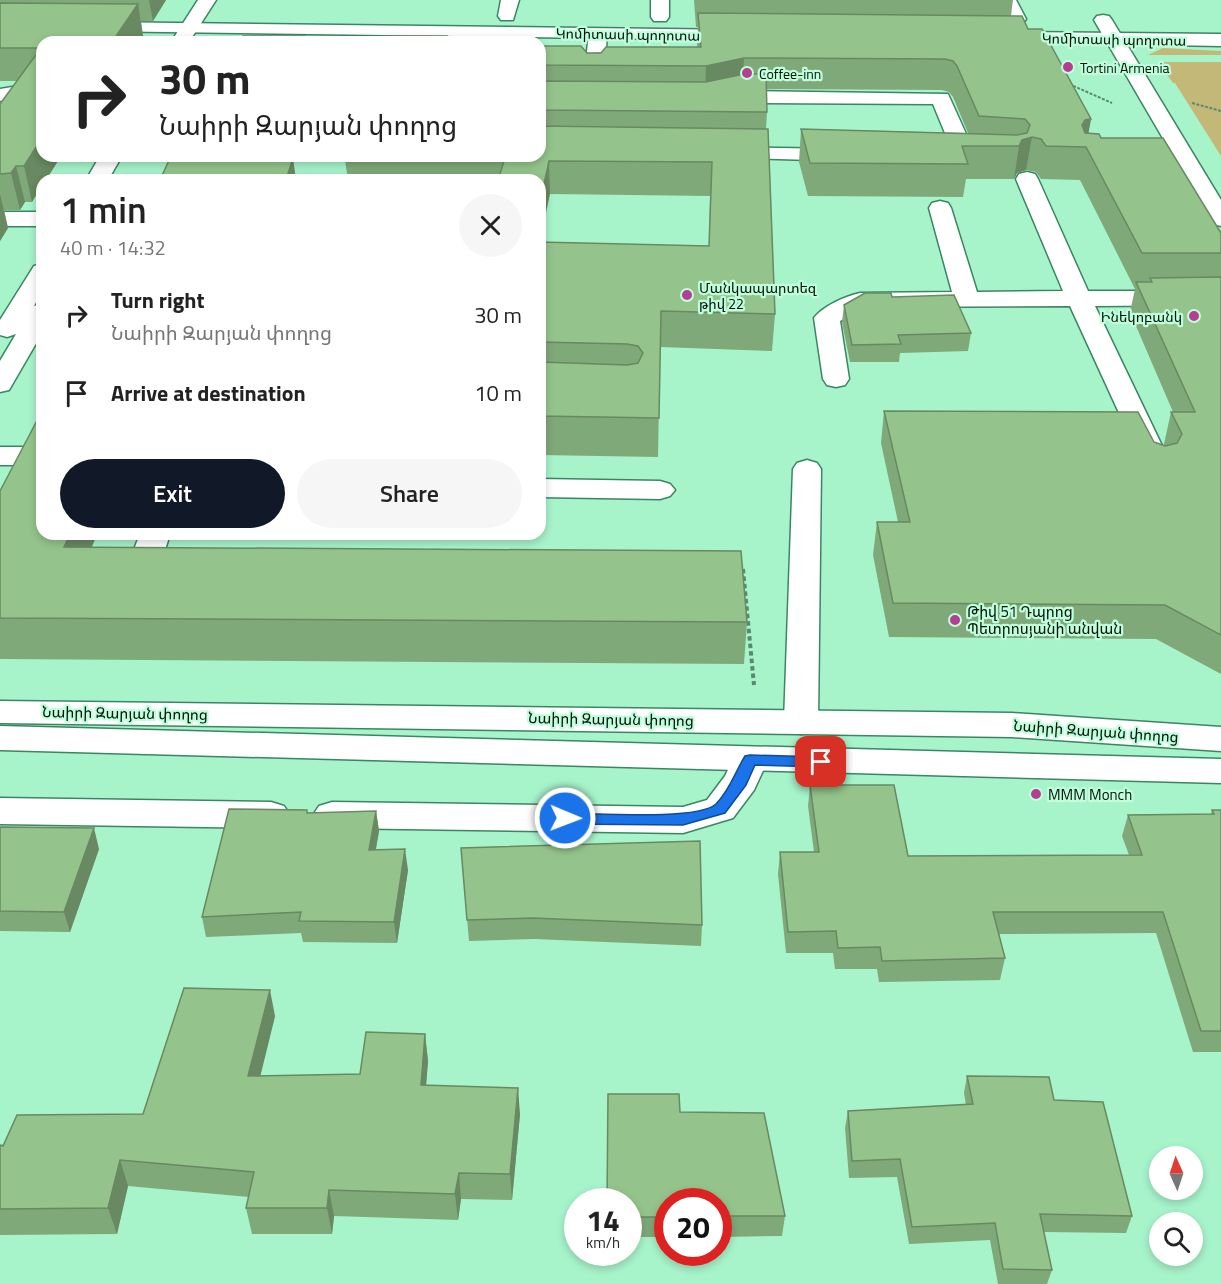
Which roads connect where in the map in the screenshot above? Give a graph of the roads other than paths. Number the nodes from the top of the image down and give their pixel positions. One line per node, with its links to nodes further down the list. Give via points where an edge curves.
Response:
1 (1007, 0): 7 (main road)
2 (509, 8): 3 (main road, Կոմիտասի պողոտա); 12 (main road, Կոմիտասի պողոտա)
3 (660, 9): 5 (main road, Կոմիտասի պողոտա)
4 (90, 13): 12 (main road, Կոմիտասի պողոտա)
5 (741, 18)
6 (994, 19): 7 (main road, Կոմիտասի պողոտա)
7 (1017, 20): 8 (main road, Կոմիտասի պողոտա)
8 (1038, 20)
9 (1081, 20): 10 (main road, Կոմիտասի պողոտա)
10 (1103, 20): 11 (main road, Կոմիտասի պողոտա); 17 (main road)
11 (1126, 20)
12 (202, 21): 13 (main road, Կոմիտասի պողոտա); 14 (main road, Կոմիտասի պողոտա)
13 (77, 27)
14 (598, 34): 15 (main road, Կոմիտասի պողոտա); 19 (main road)
15 (763, 36)
16 (986, 38): 17 (main road, Կոմիտասի պողոտա)
17 (1116, 39): 18 (main road, Կոմիտասի պողոտա); 28 (main road)
18 (1221, 40)
19 (594, 77)
20 (4, 94): 22 (main road)
21 (705, 105): 26 (main road, via 742,97 941,98)
22 (0, 109)
23 (704, 152): 24 (main road)
24 (868, 155)
25 (927, 156): 26 (main road)
26 (962, 156): 29 (main road)
27 (1155, 156): 28 (main road)
28 (1184, 157): 36 (main road)
29 (984, 158)
30 (277, 162): 31 (main road, via 273,172)
31 (266, 174)
32 (1027, 179): 39 (main road)
33 (940, 208): 40 (main road)
34 (0, 219): 35 (main road)
35 (36, 219)
36 (1221, 219)
37 (36, 281): 42 (main road)
38 (1221, 298): 39 (main road)
39 (1079, 299): 40 (main road); 47 (main road)
40 (967, 300): 43 (main road, via 860,300 827,318)
41 (36, 321): 44 (main road)
42 (0, 341)
43 (836, 379)
44 (0, 384)
45 (0, 456): 46 (main road)
46 (36, 456)
47 (1158, 467)
48 (807, 468): 54 (main road)
49 (546, 488): 50 (main road)
50 (660, 490)
51 (153, 540): 52 (main road, via 145,562)
52 (205, 562)
53 (0, 712): 54 (main road, Նաիրի Զարյան փողոց)
54 (801, 722): 56 (main road, Նաիրի Զարյան փողոց, via 1012,725)
55 (0, 738): 57 (main road, Նաիրի Զարյան փողոց)
56 (1221, 739)
57 (750, 760): 58 (main road, Նաիրի Զարյան փողոց); 59 (main road, via 741,781 720,809 683,820)
58 (1221, 771)
59 (0, 811)

